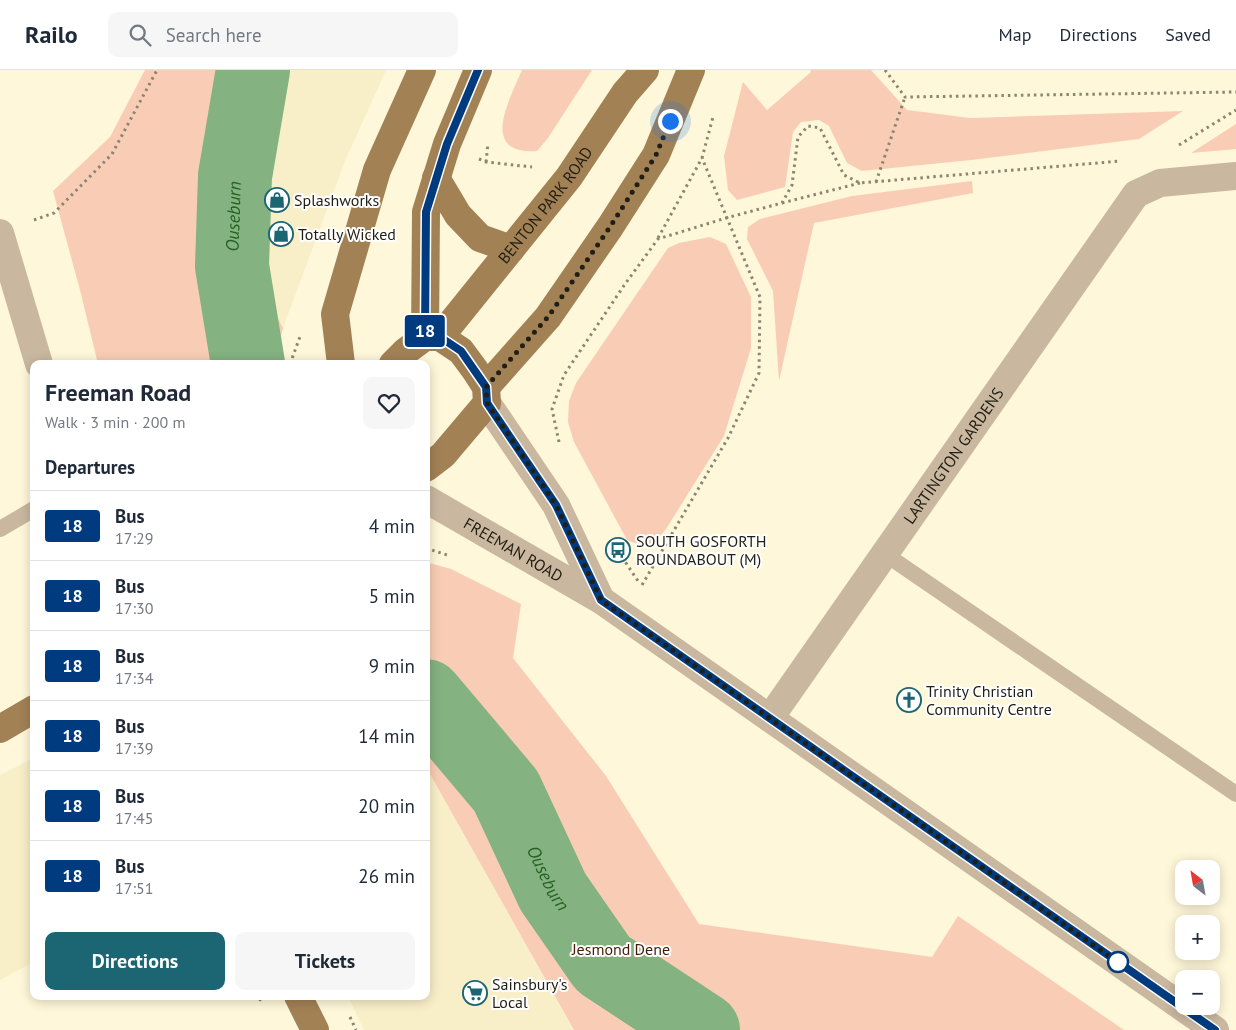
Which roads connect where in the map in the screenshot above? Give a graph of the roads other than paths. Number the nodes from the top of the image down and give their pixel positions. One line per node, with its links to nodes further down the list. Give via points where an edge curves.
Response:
1 (422, 70): 11 (main road, via 377,170 335,314)
2 (478, 70): 6 (main road)
3 (645, 70): 8 (main road, BENTON PARK ROAD, via 625,93 569,178)
4 (691, 70): 13 (main road, via 656,155 548,317)
5 (1236, 176): 18 (street, LARTINGTON GARDENS, via 1160,183 1136,194)
6 (436, 178): 8 (main road, via 458,215 480,238); 9 (main road, via 426,212)
7 (0, 233): 10 (street)
8 (510, 249): 9 (main road, BENTON PARK ROAD)
9 (433, 337): 12 (main road, BENTON PARK ROAD, via 406,351); 13 (main road, via 461,351)
10 (38, 360)
11 (341, 360)
12 (397, 360)
13 (487, 395): 14 (main road, via 443,455); 19 (street, FREEMAN ROAD, via 556,505)
14 (430, 465)
15 (430, 501): 19 (street, FREEMAN ROAD)
16 (30, 511): 17 (lane)
17 (0, 529)
18 (885, 554): 21 (street, LARTINGTON GARDENS); 23 (lane)
19 (601, 600): 21 (street, FREEMAN ROAD)
20 (30, 711): 22 (main road)
21 (770, 718): 26 (street, FREEMAN ROAD)
22 (0, 728)
23 (1236, 794)
24 (300, 1000): 25 (main road)
25 (315, 1030)
26 (1215, 1030)

